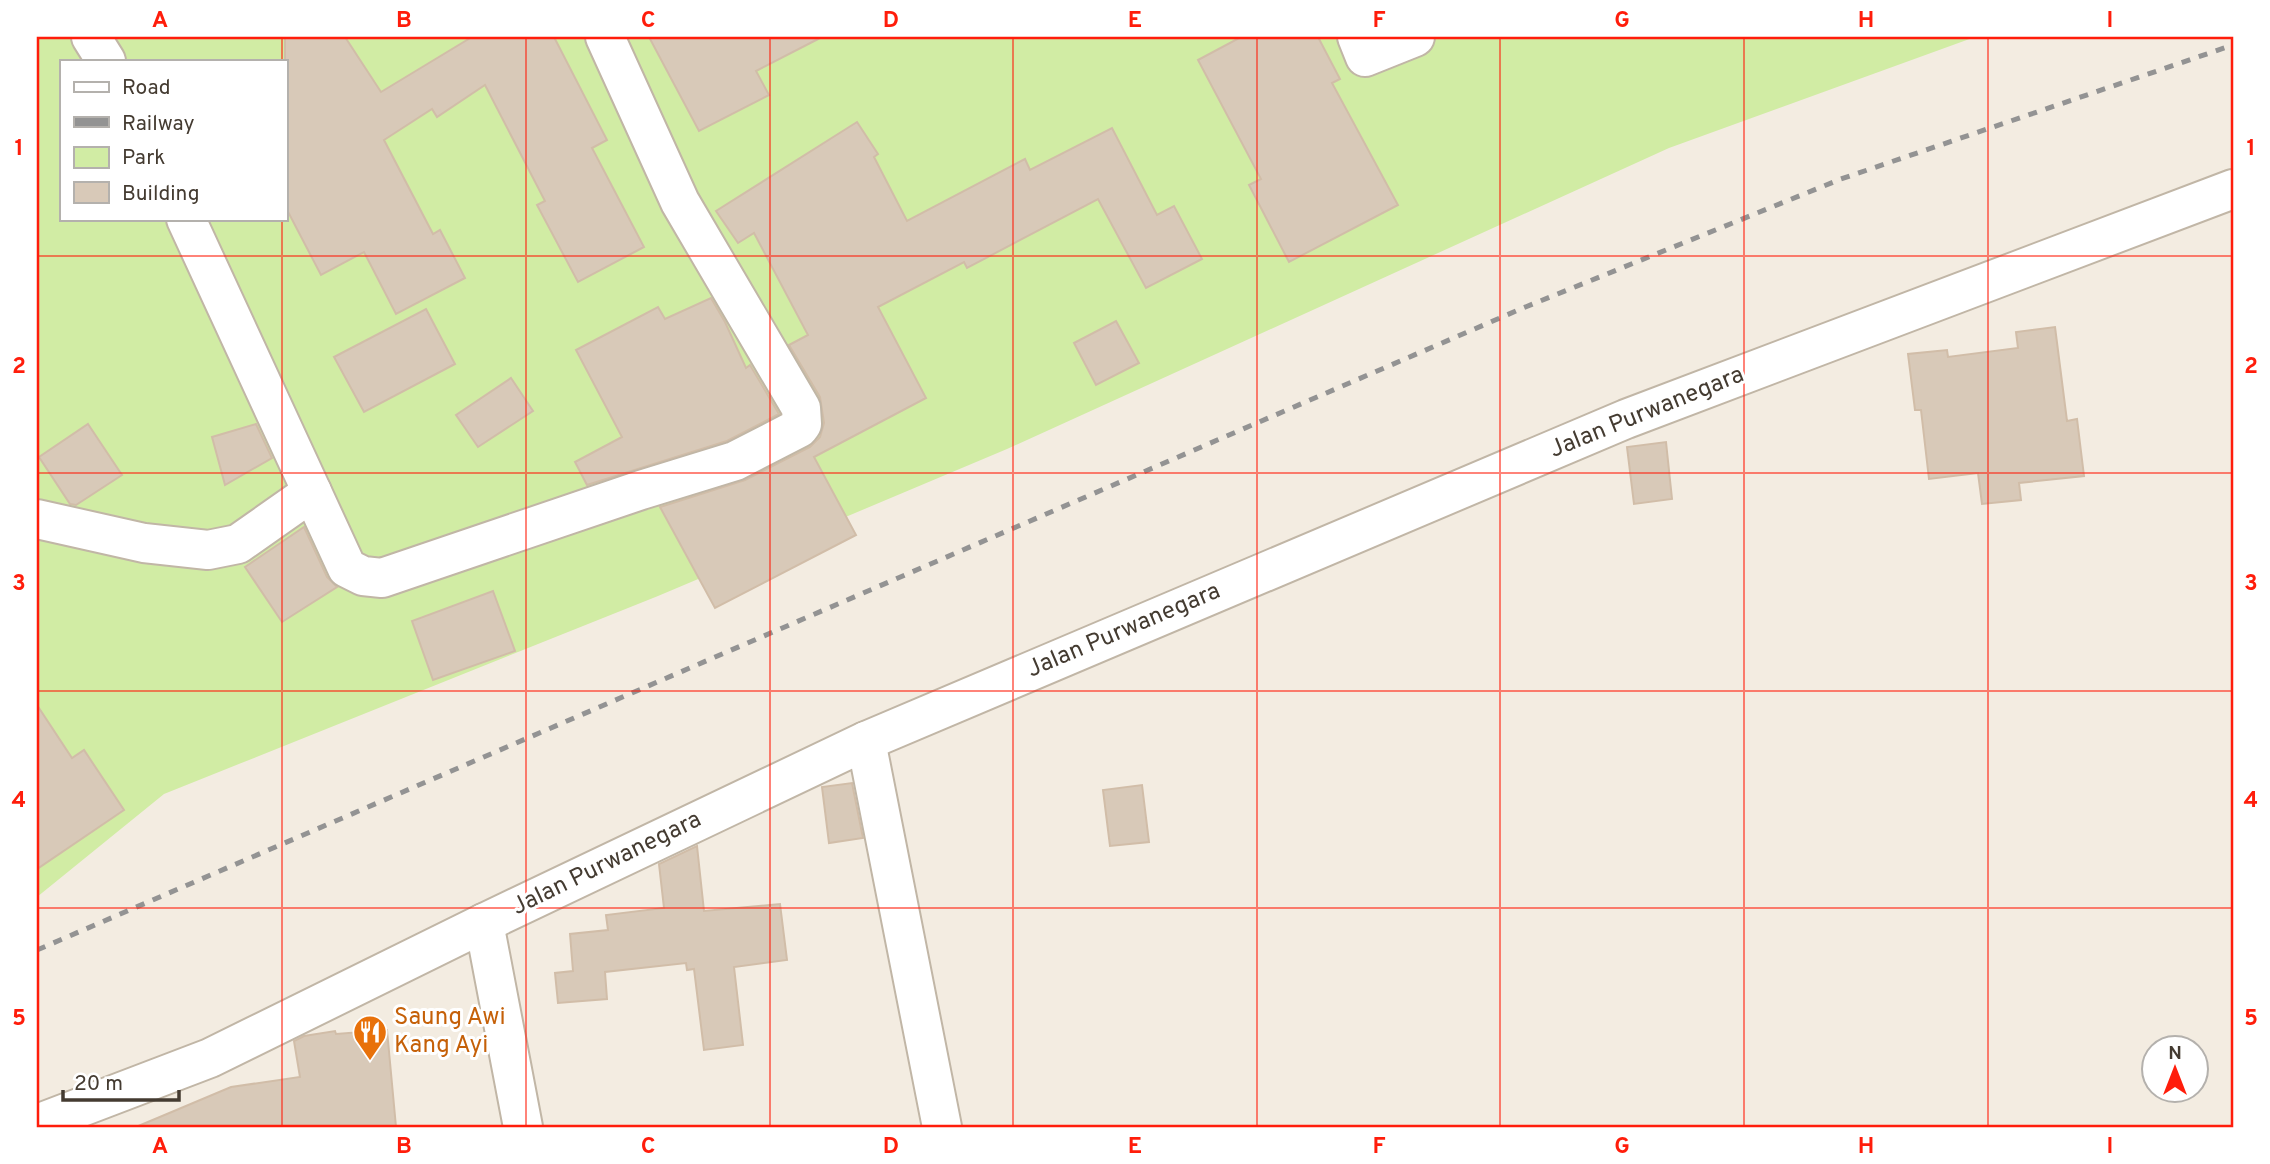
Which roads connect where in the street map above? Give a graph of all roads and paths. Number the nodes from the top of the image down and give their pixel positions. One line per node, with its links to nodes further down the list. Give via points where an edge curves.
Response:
1 (91, 37): 5 (street)
2 (605, 37): 8 (street, via 680,201 801,408 802,424 735,461 382,578 346,568)
3 (1357, 37): 4 (street, via 1365,57)
4 (1415, 37)
5 (105, 60)
6 (2233, 189): 10 (street, Jalan Purwanegara, via 1626,419)
7 (186, 220): 8 (street)
8 (312, 492): 9 (street, via 237,544 208,550 144,543)
9 (37, 520)
10 (866, 741): 11 (street, Jalan Purwanegara); 14 (street)
11 (484, 923): 12 (street, Jalan Purwanegara, via 210,1058); 13 (street)
12 (37, 1124)
13 (523, 1127)
14 (942, 1127)

